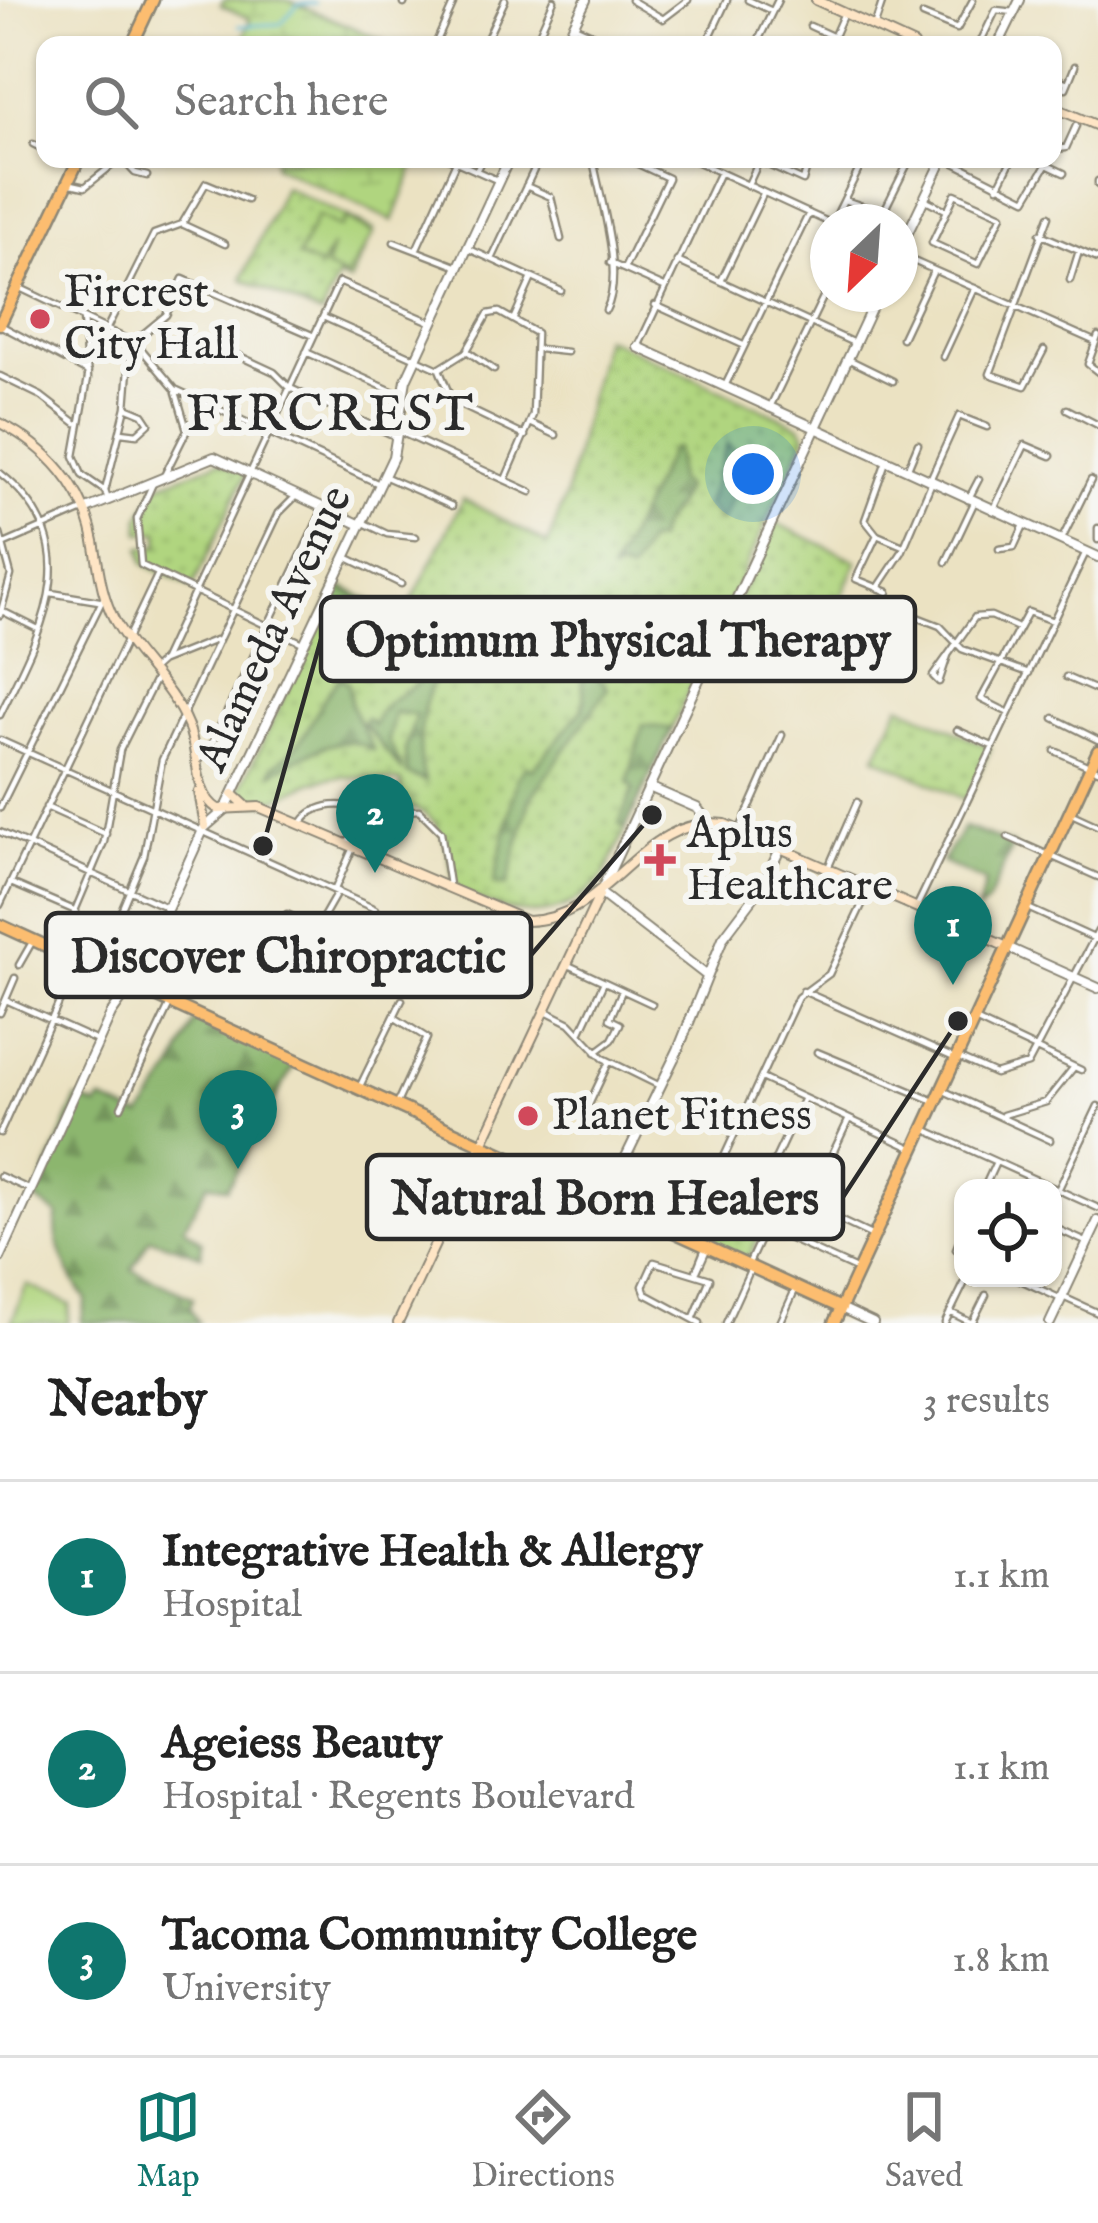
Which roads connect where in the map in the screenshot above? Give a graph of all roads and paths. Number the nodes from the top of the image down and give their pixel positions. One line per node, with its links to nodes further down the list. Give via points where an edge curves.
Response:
1 (153, 0): 22 (main road)
2 (455, 0): 23 (street)
3 (505, 0): 24 (street)
4 (554, 0): 25 (street)
5 (631, 0): 6 (street, via 663,19)
6 (688, 0)
7 (727, 0): 28 (street)
8 (748, 0): 15 (street)
9 (778, 0): 15 (street)
10 (816, 0): 16 (main road)
11 (883, 0): 21 (street)
12 (973, 0): 18 (street, via 957,28)
13 (1020, 0): 17 (street)
14 (583, 1): 19 (street)
15 (772, 11): 29 (street)
16 (844, 13): 21 (main road); 31 (street)
17 (1014, 13): 33 (street, via 997,8); 34 (street)
18 (923, 15)
19 (574, 26): 26 (street); 27 (street)
20 (810, 26): 30 (street)
21 (874, 27): 32 (main road)
22 (136, 36)
23 (439, 36)
24 (488, 36)
25 (538, 36)
26 (569, 36)
27 (595, 36)
28 (710, 36)
29 (760, 36)
30 (831, 36)
31 (833, 36)
32 (894, 36)
33 (983, 36)
34 (1002, 36)
35 (1075, 66): 36 (street)
36 (1062, 82)
37 (1062, 112): 38 (main road)
38 (1079, 121): 39 (main road); 42 (street)
39 (1098, 126)
40 (33, 144): 41 (street)
41 (36, 146)
42 (1062, 149)
43 (74, 168): 70 (main road)
44 (110, 168): 70 (street, via 86,187)
45 (130, 168): 68 (street)
46 (450, 168): 88 (street)
47 (470, 168): 65 (street)
48 (478, 168): 65 (street)
49 (505, 168): 69 (street, Alameda Avenue)
50 (535, 168): 72 (street)
51 (594, 168): 94 (street)
52 (646, 168): 97 (street, via 668,178)
53 (711, 168): 66 (street)
54 (756, 168): 71 (street)
55 (776, 168): 56 (street, via 803,181)
56 (807, 168)
57 (859, 168): 77 (street)
58 (906, 168): 77 (street, via 883,213)
59 (943, 168): 75 (street)
60 (963, 168): 64 (street)
61 (1008, 168): 73 (street)
62 (1044, 168): 73 (street, via 1029,199)
63 (1061, 168): 67 (street)
64 (967, 170): 73 (street)
65 (476, 171): 69 (street)
66 (720, 172): 71 (street); 93 (street)
67 (1064, 173)
68 (148, 176)
69 (499, 181): 89 (street, Alameda Avenue)
70 (67, 183): 102 (main road)
71 (748, 185): 74 (street)
72 (526, 186): 85 (street, via 553,200); 91 (street)
73 (998, 187)
74 (764, 192): 81 (street); 101 (street)
75 (924, 199): 79 (street); 80 (street)
76 (247, 200): 83 (street, via 206,183)
77 (844, 200): 78 (street)
78 (842, 204)
79 (946, 210): 79 (street, via 956,194 1002,215 980,264 933,244)
80 (918, 212)
81 (809, 213): 106 (street)
82 (1049, 215): 84 (street)
83 (182, 224): 87 (street); 118 (street, via 153,235)
84 (1040, 234): 90 (street); 108 (street)
85 (561, 238)
86 (394, 242): 88 (street)
87 (225, 244)
88 (417, 248): 96 (street)
89 (466, 248): 91 (street); 96 (street, Alameda Avenue)
90 (1079, 251): 92 (street); 100 (street)
91 (492, 259): 99 (street)
92 (1098, 259)
93 (677, 261): 101 (street); 103 (street)
94 (610, 262): 97 (street); 109 (street)
95 (918, 262): 98 (street)
96 (458, 267): 116 (street, Alameda Avenue)
97 (624, 269): 103 (street)
98 (934, 270): 104 (street); 120 (street)
99 (532, 278): 105 (street); 114 (street)
100 (1070, 280)
101 (721, 281): 106 (street)
102 (18, 287): 112 (street); 117 (main road)
103 (664, 287): 107 (street)
104 (975, 289): 108 (street); 132 (street)
105 (561, 291)
106 (766, 302): 115 (street); 125 (street)
107 (656, 305): 125 (street); 126 (street)
108 (1017, 307): 121 (street); 128 (street, via 988,370 1025,386)
109 (606, 310)
110 (815, 312): 115 (street)
111 (869, 312): 123 (street)
112 (83, 317): 118 (street); 137 (street)
113 (322, 317): 116 (street, via 343,281); 119 (street); 134 (street)
114 (514, 318): 127 (street, via 534,330); 129 (street, via 486,315)
115 (810, 322): 123 (street); 146 (street)
116 (433, 323): 134 (street, Alameda Avenue)
117 (0, 324): 137 (street)
118 (106, 328): 122 (street)
119 (314, 336): 122 (street, via 184,278 166,315); 130 (street)
120 (902, 338)
121 (1097, 339): 138 (street, via 1088,364)
122 (133, 342): 142 (street); 145 (street)
123 (854, 343): 133 (street)
124 (216, 345): 141 (street)
125 (744, 346): 143 (street)
126 (638, 347): 143 (street)
127 (539, 350): 131 (street); 149 (street)
128 (1044, 350)
129 (467, 351): 135 (street); 136 (street)
130 (306, 352): 141 (street); 144 (street)
131 (567, 352)
132 (944, 357)
133 (847, 358): 140 (street); 153 (street)
134 (417, 359): 135 (street); 144 (street, Alameda Avenue)
135 (439, 369): 158 (street, via 452,401)
136 (494, 370)
137 (88, 372): 150 (street)
138 (1098, 372)
139 (0, 376): 150 (street)
140 (893, 381)
141 (290, 388): 155 (street); 156 (street)
142 (175, 389): 155 (street); 165 (street, via 187,430)
143 (724, 389): 146 (street)
144 (401, 395): 156 (street, Alameda Avenue)
145 (126, 407): 154 (street); 154 (street, via 148,423 141,433)
146 (769, 409): 153 (street)
147 (1067, 409): 151 (street)
148 (0, 423): 177 (main road, via 53,461)
149 (530, 423): 157 (street); 158 (street)
150 (78, 424): 173 (street, via 76,463)
151 (1098, 424)
152 (987, 428): 170 (street, via 959,416)
153 (813, 430): 161 (street); 206 (street)
154 (121, 432): 173 (street)
155 (270, 433): 162 (street); 167 (street)
156 (400, 435): 167 (street, Alameda Avenue); 168 (street)
157 (556, 435)
158 (525, 436): 168 (street)
159 (918, 444): 164 (street)
160 (1051, 456): 178 (street, via 1025,445)
161 (885, 464): 164 (street); 184 (street, via 864,516)
162 (252, 472): 165 (street, via 214,457); 172 (street); 198 (street)
163 (0, 473): 181 (street)
164 (906, 473): 170 (street)
165 (159, 478): 173 (street); 195 (street, via 137,525 140,564)
166 (979, 479): 174 (street)
167 (382, 480): 175 (street); 179 (street, Alameda Avenue)
168 (505, 480): 171 (street)
169 (1091, 480): 187 (street)
170 (930, 483): 174 (street); 189 (street)
171 (531, 492)
172 (298, 494): 176 (street); 202 (street, via 284,506)
173 (106, 495): 177 (street)
174 (971, 501): 178 (street); 194 (street)
175 (452, 506)
176 (324, 507): 179 (street); 207 (street)
177 (84, 510): 181 (street); 201 (main road)
178 (993, 512): 180 (street)
179 (362, 524): 185 (street); 192 (street, Alameda Avenue)
180 (1024, 525): 187 (street); 190 (street, via 1014,547)
181 (44, 528): 188 (street); 200 (street)
182 (1098, 528): 186 (street)
183 (0, 534): 188 (street)
184 (877, 535): 189 (street); 197 (street, via 856,579)
185 (416, 537)
186 (1098, 540)
187 (1061, 541): 191 (street)
188 (3, 545): 203 (street, via 11,575)
189 (904, 547): 197 (street)
190 (999, 549)
191 (1085, 552): 193 (street); 205 (street)
192 (346, 557): 196 (street); 212 (street, Alameda Avenue)
193 (1098, 557)
194 (946, 562)
195 (158, 574): 198 (street); 210 (street)
196 (400, 584)
197 (878, 588): 199 (street)
198 (195, 592): 202 (street); 217 (street)
199 (887, 592)
200 (51, 593): 201 (street); 209 (street)
201 (102, 600): 210 (main road); 232 (street)
202 (232, 610): 207 (street); 211 (street)
203 (1, 612): 209 (street)
204 (904, 612): 213 (street, via 940,626)
205 (1053, 620): 208 (street, via 1030,610); 218 (street)
206 (724, 624): 214 (street); 237 (street)
207 (267, 626): 212 (street); 233 (street)
208 (1016, 627): 213 (street, via 979,615); 216 (street)
209 (40, 629): 223 (street)
210 (127, 638): 217 (main road); 235 (street)
211 (218, 640): 217 (street); 222 (street)
212 (305, 644): 239 (street, Alameda Avenue)
213 (956, 645): 215 (street); 216 (street)
214 (766, 649)
215 (948, 655)
216 (1001, 661): 218 (street); 221 (street, via 980,699)
217 (157, 669): 222 (main road); 238 (street, via 120,750)
218 (1029, 673): 221 (street)
219 (1066, 677): 220 (street)
220 (1098, 691)
221 (1010, 712): 229 (street)
222 (183, 714): 233 (main road); 244 (street)
223 (0, 715)
224 (1054, 718): 228 (street)
225 (957, 730): 229 (street)
226 (782, 735): 252 (street)
227 (0, 740): 232 (street)
228 (1098, 740)
229 (992, 746): 270 (street)
230 (1055, 751): 234 (street)
231 (1098, 751): 234 (main road)
232 (27, 752): 235 (street); 243 (street)
233 (199, 760): 236 (main road)
234 (1095, 767): 246 (main road); 259 (main road)
235 (64, 770): 238 (street); 242 (street)
236 (200, 772): 245 (main road, via 204,798); 251 (main road)
237 (650, 787): 248 (street, via 698,808); 268 (street)
238 (112, 791): 244 (street); 254 (street)
239 (233, 794): 241 (main road); 245 (street, Alameda Avenue)
240 (857, 802): 260 (street)
241 (246, 806): 245 (main road); 249 (main road)
242 (46, 807): 254 (street); 256 (street)
243 (0, 808)
244 (152, 809): 251 (street); 265 (street)
245 (225, 810): 251 (street, Alameda Avenue)
246 (1073, 815): 250 (street); 259 (main road)
247 (375, 820): 249 (street, via 365,810 334,806 312,811); 258 (street); 267 (street, via 412,808 434,820)
248 (708, 822): 252 (main road); 268 (main road, via 663,837)
249 (300, 826): 258 (main road)
250 (1098, 826)
251 (204, 829): 266 (street); 271 (street, Alameda Avenue)
252 (740, 829): 257 (main road)
253 (0, 832): 256 (street)
254 (106, 834): 261 (street)
255 (1008, 837): 259 (street)
256 (29, 844): 261 (street); 263 (street)
257 (781, 847): 260 (main road); 287 (street)
258 (348, 848): 266 (street); 267 (main road)
259 (1052, 857): 262 (street); 273 (main road); 281 (main road)
260 (828, 868): 264 (main road)
261 (92, 872): 265 (street); 274 (street)
262 (1098, 877)
263 (11, 883): 269 (street); 274 (street)
264 (871, 886): 270 (main road); 294 (street, via 829,974)
265 (131, 890): 271 (street); 286 (street)
266 (336, 890): 272 (street); 278 (street)
267 (447, 891): 275 (main road, via 520,920)
268 (600, 893): 275 (main road); 276 (main road); 287 (street)
269 (0, 905)
270 (917, 906): 281 (main road)
271 (168, 908): 291 (street, Alameda Avenue)
272 (375, 908)
273 (1030, 909): 279 (street); 281 (main road)
274 (76, 911): 282 (street)
275 (574, 911): 276 (main road)
276 (587, 920): 284 (main road)
277 (0, 925): 280 (main road)
278 (318, 926): 278 (street, via 342,938 328,966 276,942 287,914)
279 (1097, 937): 288 (street)
280 (34, 940): 282 (main road); 285 (street)
281 (1009, 947): 288 (street); 303 (main road)
282 (58, 951): 283 (main road)
283 (78, 960): 286 (main road); 302 (street)
284 (566, 964): 290 (street); 299 (main road)
285 (19, 965)
286 (97, 968): 291 (main road)
287 (706, 975): 312 (street)
288 (1074, 977): 292 (street); 306 (street)
289 (15, 978): 295 (street)
290 (604, 982): 293 (street); 304 (street)
291 (132, 985): 297 (main road); 305 (street, Alameda Avenue)
292 (1098, 988)
293 (622, 991): 298 (street); 307 (street, via 610,1018 620,1024)
294 (803, 991): 309 (street); 311 (street)
295 (6, 1000): 300 (street); 302 (street)
296 (402, 1000): 301 (street)
297 (171, 1002): 313 (main road); 318 (street)
298 (652, 1004)
299 (544, 1010): 304 (street); 325 (main road)
300 (0, 1013)
301 (394, 1017): 313 (street); 316 (street, via 427,1034)
302 (51, 1020): 305 (street); 323 (street)
303 (975, 1020): 306 (street); 309 (main road)
304 (580, 1034): 307 (street)
305 (98, 1041): 334 (street, Alameda Avenue)
306 (1039, 1050): 309 (street, via 1006,1074); 320 (street, via 1078,1068 1046,1102)
307 (596, 1052): 310 (street)
308 (823, 1055): 314 (street)
309 (957, 1058): 314 (main road)
310 (609, 1062): 312 (street); 319 (street)
311 (761, 1078): 315 (street); 328 (street)
312 (658, 1085): 337 (street)
313 (359, 1088): 316 (main road)
314 (939, 1096): 320 (street); 322 (main road)
315 (804, 1098): 321 (street); 333 (street)
316 (396, 1105): 325 (main road)
317 (1098, 1106): 332 (street)
318 (121, 1107)
319 (584, 1115)
320 (1003, 1115): 324 (street)
321 (849, 1119): 326 (street); 338 (street)
322 (924, 1129): 326 (main road); 327 (street)
323 (0, 1133)
324 (1050, 1140)
325 (482, 1144): 337 (main road); 360 (main road)
326 (914, 1150): 343 (main road)
327 (996, 1162): 330 (street); 331 (street)
328 (721, 1164): 333 (street); 344 (street)
329 (0, 1176): 334 (street)
330 (988, 1179)
331 (1034, 1179)
332 (1062, 1182)
333 (764, 1183): 335 (street)
334 (31, 1190): 347 (street, Alameda Avenue)
335 (782, 1192): 338 (street); 341 (street)
336 (1062, 1192): 339 (street)
337 (604, 1200): 344 (main road)
338 (808, 1204): 343 (street)
339 (1098, 1208)
340 (1098, 1221): 345 (street)
341 (766, 1228): 348 (street); 349 (street)
342 (1062, 1231): 345 (street)
343 (874, 1236): 349 (main road)
344 (687, 1238): 346 (main road)
345 (1088, 1243): 355 (street)
346 (707, 1248): 348 (main road); 350 (street)
347 (0, 1258)
348 (750, 1266): 353 (main road); 361 (street)
349 (858, 1270): 356 (main road)
350 (696, 1271): 359 (street, via 711,1283); 359 (street, via 654,1262 643,1286)
351 (962, 1287): 357 (street)
352 (1037, 1287): 355 (street)
353 (796, 1288): 356 (main road); 362 (street)
354 (986, 1295): 357 (street, via 972,1323)
355 (1062, 1298): 358 (street); 366 (street)
356 (841, 1308): 363 (main road); 364 (street)
357 (950, 1312): 365 (street)
358 (1098, 1313)
359 (697, 1320)
360 (398, 1323)
361 (726, 1323)
362 (780, 1323)
363 (834, 1323)
364 (873, 1323)
365 (945, 1323)
366 (1050, 1323)

